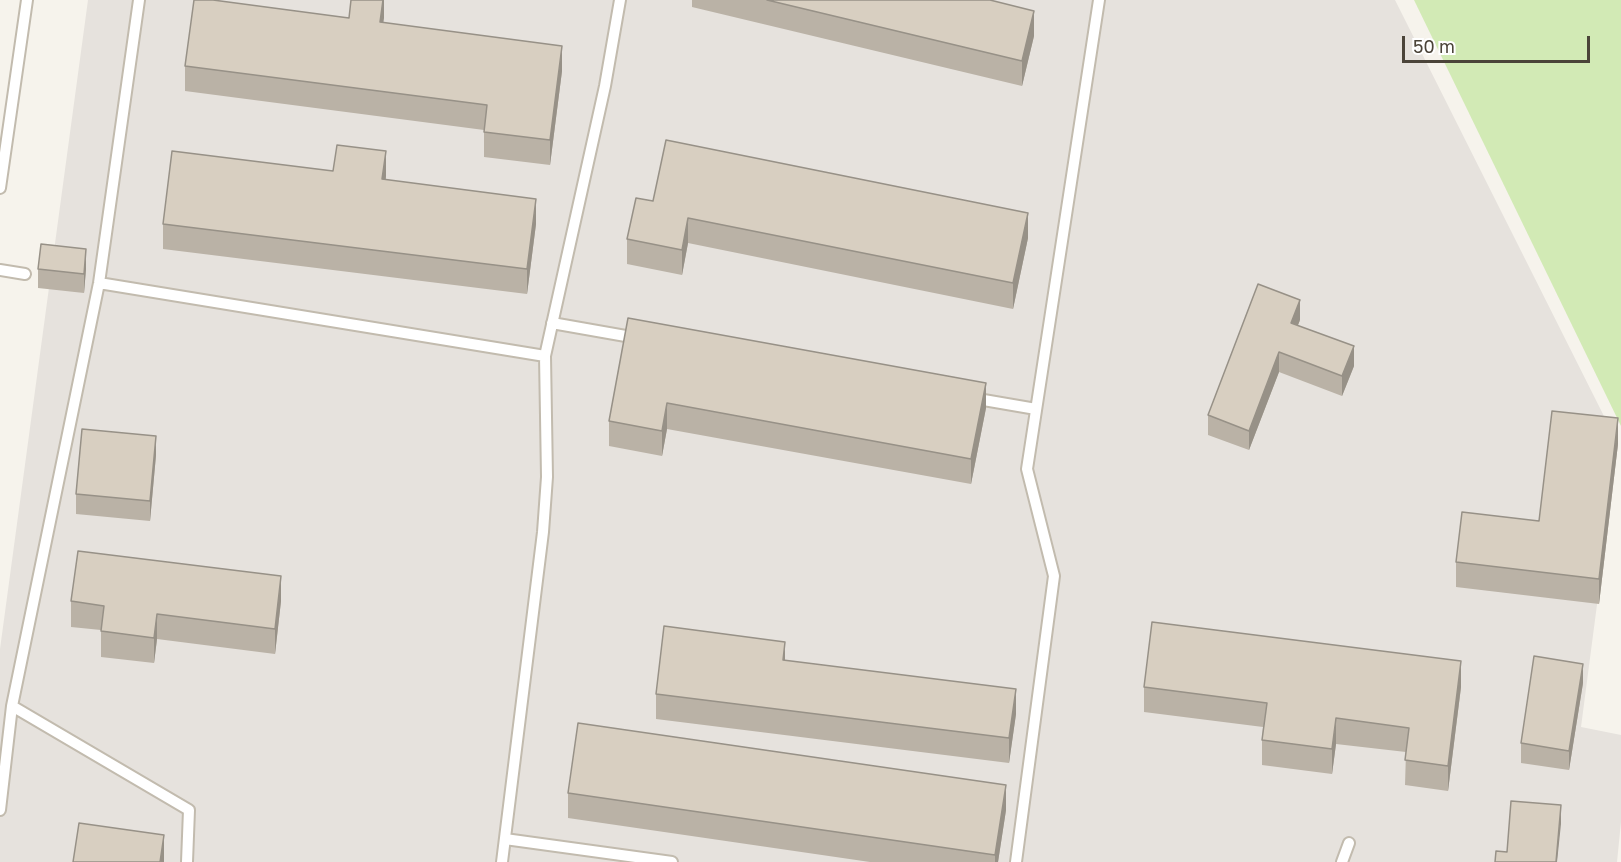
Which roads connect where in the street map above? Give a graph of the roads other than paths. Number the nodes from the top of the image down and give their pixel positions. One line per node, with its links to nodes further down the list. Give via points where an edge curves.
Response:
1 (27, 0): 5 (lane)
2 (139, 0): 8 (lane)
3 (620, 0): 9 (lane, via 605,86)
4 (1099, 0): 13 (lane)
5 (0, 188)
6 (0, 270): 7 (lane)
7 (25, 274)
8 (99, 283): 11 (lane); 14 (lane)
9 (552, 323): 10 (lane); 11 (lane)
10 (644, 339)
11 (545, 356): 16 (lane, via 547,477 543,532)
12 (956, 395): 13 (lane)
13 (1036, 410): 21 (lane, via 1027,469 1054,576)
14 (12, 706): 15 (lane); 18 (lane, via 189,810)
15 (0, 810)
16 (505, 840): 19 (lane); 20 (lane)
17 (1349, 843): 22 (lane)
18 (187, 862)
19 (502, 862)
20 (672, 862)
21 (1016, 862)
22 (1342, 862)

